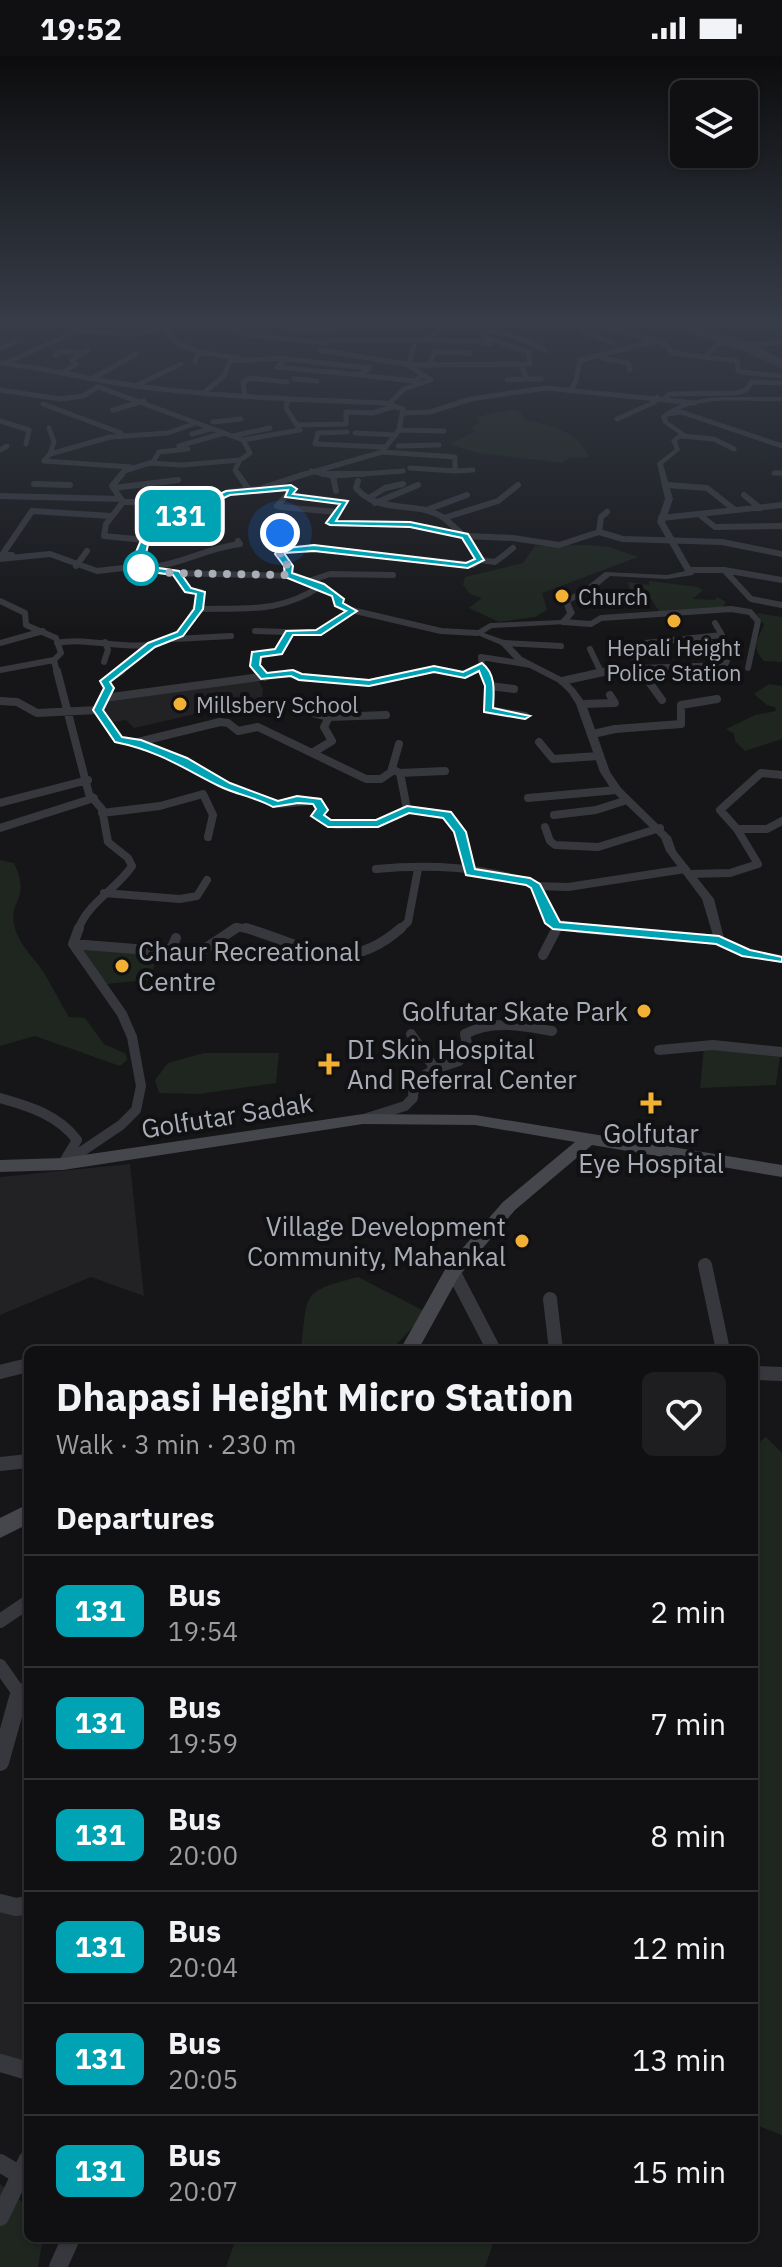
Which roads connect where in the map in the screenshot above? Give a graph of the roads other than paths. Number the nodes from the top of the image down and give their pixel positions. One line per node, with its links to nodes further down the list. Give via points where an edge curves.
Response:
1 (20, 427): 26 (street, via 29,430)
2 (106, 427): 19 (street)
3 (173, 427): 14 (street)
4 (181, 427): 23 (street)
5 (207, 427): 20 (street)
6 (215, 427): 17 (street)
7 (299, 427): 24 (street)
8 (400, 427): 16 (street)
9 (674, 427): 22 (street)
10 (726, 427): 29 (street)
11 (49, 428): 36 (street, via 54,442)
12 (270, 428): 21 (street)
13 (444, 431): 16 (street)
14 (154, 432)
15 (347, 432): 30 (street, via 318,433 315,444)
16 (398, 432): 18 (street); 30 (street)
17 (224, 433): 21 (street); 31 (street)
18 (355, 433)
19 (125, 434): 23 (street); 36 (street)
20 (192, 434)
21 (233, 436): 24 (street)
22 (682, 436): 33 (street, via 714,439); 55 (street, via 674,440 676,453 660,463)
23 (136, 437): 25 (street)
24 (243, 440): 37 (street, via 250,453)
25 (145, 441)
26 (26, 444)
27 (439, 445): 30 (street)
28 (7, 446): 34 (street)
29 (782, 446)
30 (389, 447): 35 (street)
31 (156, 449): 32 (street); 38 (street)
32 (188, 449)
33 (734, 449)
34 (0, 450)
35 (382, 452): 41 (street, via 454,456); 42 (street)
36 (50, 454): 39 (street, via 44,461)
37 (240, 460): 38 (street); 58 (street, via 236,474)
38 (150, 463): 39 (street)
39 (132, 467): 56 (street, via 112,483)
40 (473, 470): 41 (street)
41 (459, 471): 45 (street); 49 (street)
42 (313, 472): 45 (street); 57 (street)
43 (774, 473): 44 (street)
44 (782, 473)
45 (334, 474): 59 (street)
46 (77, 478): 52 (street)
47 (178, 480): 56 (street)
48 (358, 481): 65 (street, via 356,488)
49 (463, 482)
50 (34, 484): 52 (street)
51 (403, 484): 65 (street)
52 (70, 485): 63 (street)
53 (418, 485): 68 (street)
54 (518, 485): 77 (street, via 498,501)
55 (667, 485): 72 (street, via 707,488); 78 (street, via 668,505)
56 (113, 488): 66 (street)
57 (259, 489): 58 (street); 60 (street, via 293,488)
58 (249, 490): 67 (street)
59 (336, 491)
60 (288, 495): 73 (street, via 345,502); 73 (street, via 277,506)
61 (467, 495): 71 (street)
62 (744, 495): 70 (street)
63 (62, 496): 64 (street); 66 (street)
64 (2, 498)
65 (365, 499): 68 (street)
66 (122, 500): 67 (street); 76 (street)
67 (204, 502): 87 (street, via 162,524)
68 (375, 503): 71 (street)
69 (782, 505): 70 (street)
70 (760, 508): 72 (street)
71 (429, 509): 77 (street)
72 (735, 510): 75 (street)
73 (337, 512): 80 (street)
74 (607, 512): 84 (street)
75 (700, 515): 78 (street); 82 (street, via 715,527)
76 (111, 516): 87 (street, via 104,536); 97 (street, via 32,511 2,555)
77 (444, 518): 86 (street)
78 (661, 518): 89 (street)
79 (284, 520): 92 (street, via 280,536)
80 (330, 523): 81 (street); 83 (street)
81 (406, 524): 85 (street); 86 (street)
82 (782, 526)
83 (325, 530)
84 (599, 532): 86 (street, via 559,545); 89 (street, via 623,539)
85 (401, 533)
86 (465, 536): 98 (street)
87 (145, 540): 100 (street)
88 (238, 541): 101 (street)
89 (673, 541): 94 (street); 102 (street)
90 (782, 545): 94 (street)
91 (513, 548): 98 (street, via 495,562)
92 (289, 549): 98 (street, via 468,566); 105 (street, via 279,554)
93 (87, 551): 99 (street)
94 (774, 551): 95 (street)
95 (782, 554)
96 (0, 559): 97 (street, via 15,559 16,566)
97 (28, 560): 99 (street, via 53,554)
98 (480, 560)
99 (76, 566): 100 (street, via 107,572)
100 (132, 567): 101 (street)
101 (150, 570): 104 (street)
102 (690, 570): 103 (street); 114 (street, via 676,576 608,574 565,601 571,613)
103 (724, 570): 107 (street); 111 (street, via 751,599)
104 (176, 573): 105 (street); 112 (street, via 188,590 201,592)
105 (288, 575): 108 (street)
106 (393, 575): 108 (street, via 330,574)
107 (782, 580)
108 (309, 581): 109 (street)
109 (321, 586): 112 (street, via 274,608); 113 (street)
110 (0, 601): 116 (street, via 25,613 26,625)
111 (782, 605)
112 (199, 609): 124 (street, via 180,634)
113 (353, 611): 118 (street); 119 (street, via 318,633)
114 (563, 622): 120 (street, via 490,626); 137 (street, via 750,612 758,621)
115 (715, 623): 122 (street, via 723,633)
116 (44, 631): 126 (street); 127 (street)
117 (255, 631): 119 (street)
118 (441, 631): 120 (street); 123 (street)
119 (290, 633): 140 (street, via 280,651 254,656)
120 (477, 633): 128 (street)
121 (231, 636): 124 (street, via 211,642 192,635)
122 (706, 637): 136 (street, via 627,643); 136 (street, via 725,665)
123 (433, 638)
124 (162, 641): 129 (street)
125 (105, 642): 127 (street, via 89,638); 129 (street); 133 (street)
126 (0, 643)
127 (57, 643): 132 (street, via 61,653)
128 (504, 643): 130 (street); 134 (street)
129 (151, 645): 145 (street, via 105,681 109,688)
130 (561, 646)
131 (590, 649): 139 (street)
132 (54, 660): 138 (street); 152 (street)
133 (104, 662)
134 (531, 665): 135 (street, via 487,657 479,659); 141 (street)
135 (482, 666): 140 (street, via 465,675 434,669 369,683 293,673); 142 (street)
136 (639, 668): 139 (street); 147 (street)
137 (748, 668)
138 (0, 670)
139 (601, 672): 141 (street)
140 (265, 677): 145 (street)
141 (562, 681): 149 (street)
142 (490, 686): 143 (street); 154 (street, via 487,710)
143 (514, 689)
144 (610, 695): 149 (street, via 615,703)
145 (104, 698): 150 (street)
146 (717, 699): 156 (street, via 681,705 681,724)
147 (662, 700)
148 (0, 701): 152 (street, via 17,702 37,713)
149 (581, 704): 156 (street)
150 (98, 710): 152 (street); 157 (street, via 115,737)
151 (305, 711): 155 (street)
152 (65, 713): 165 (street)
153 (386, 715): 155 (street)
154 (525, 716)
155 (329, 717): 160 (street, via 324,727 332,741)
156 (593, 734): 161 (street)
157 (138, 742): 160 (street, via 225,722 238,731 258,727); 171 (street, via 277,805 317,801 322,810 317,816 328,824 378,824)
158 (539, 742): 161 (street, via 553,759)
159 (399, 744): 162 (street)
160 (312, 753): 162 (street, via 372,780)
161 (599, 756): 166 (street)
162 (397, 771): 163 (street); 171 (street)
163 (445, 771)
164 (782, 775): 178 (street, via 761,773 721,806)
165 (88, 780): 167 (street); 170 (street)
166 (617, 790): 168 (street); 169 (street)
167 (94, 798): 172 (street); 176 (street)
168 (528, 798)
169 (627, 800): 173 (street); 177 (street)
170 (0, 803)
171 (407, 809): 182 (street, via 451,817)
172 (102, 813): 179 (street, via 203,794 214,815); 186 (street, via 108,842 132,866)
173 (554, 815)
174 (782, 821): 178 (street, via 767,829)
175 (545, 827): 177 (street, via 555,845 598,847)
176 (0, 828)
177 (660, 828): 183 (street)
178 (737, 829): 183 (street, via 758,864 730,873)
179 (208, 837)
180 (376, 869): 181 (street)
181 (418, 869): 182 (street); 191 (street, via 408,922 362,954 314,954 243,927 197,954)
182 (470, 872): 185 (street)
183 (687, 872): 185 (street); 189 (street, via 708,899)
184 (207, 880): 186 (street, via 197,896 180,899)
185 (536, 886): 187 (street)
186 (104, 893): 190 (street, via 84,913)
187 (558, 926): 189 (street); 192 (street)
188 (176, 938): 191 (street)
189 (719, 940): 193 (street, via 747,953)
190 (73, 944): 191 (street); 202 (street, via 122,1014 141,1086 136,1110)
191 (164, 953)
192 (543, 955)
193 (782, 959)
194 (552, 1031): 198 (street, via 504,1025 470,1030 465,1034 468,1048 459,1061)
195 (411, 1034): 198 (street)
196 (659, 1050): 197 (street, via 713,1045)
197 (782, 1052)
198 (435, 1069): 200 (street, via 414,1081 413,1098 405,1106)
199 (0, 1098): 202 (street, via 32,1108 70,1130 77,1140)
200 (363, 1119): 201 (main road, Golfutar Sadak, via 475,1120); 202 (main road, Golfutar Sadak)
201 (589, 1139): 204 (main road, Golfutar Sadak); 206 (main road, via 509,1206)
202 (63, 1164): 203 (main road, Golfutar Sadak)
203 (0, 1166)
204 (782, 1171)
205 (705, 1265): 211 (street)
206 (453, 1271): 208 (main road); 209 (street)
207 (550, 1299): 210 (street)
208 (411, 1346)
209 (492, 1346)
210 (556, 1346)
211 (722, 1346)
212 (24, 1366): 213 (street)
213 (0, 1372)
214 (758, 1373): 215 (street)
215 (782, 1374)
216 (24, 1459): 217 (street)
217 (0, 1464)
218 (24, 1515): 219 (main road)
219 (0, 1529)
220 (24, 1605): 221 (street)
221 (0, 1621)
222 (0, 1666): 223 (street)
223 (24, 1690): 224 (street)
224 (0, 1762)
225 (0, 1903): 226 (street)
226 (24, 1904)
227 (0, 2063): 228 (street)
228 (24, 2070)
229 (0, 2163): 230 (street)
230 (24, 2167): 231 (street)
231 (0, 2217)
232 (69, 2242): 233 (street)
233 (58, 2267)

